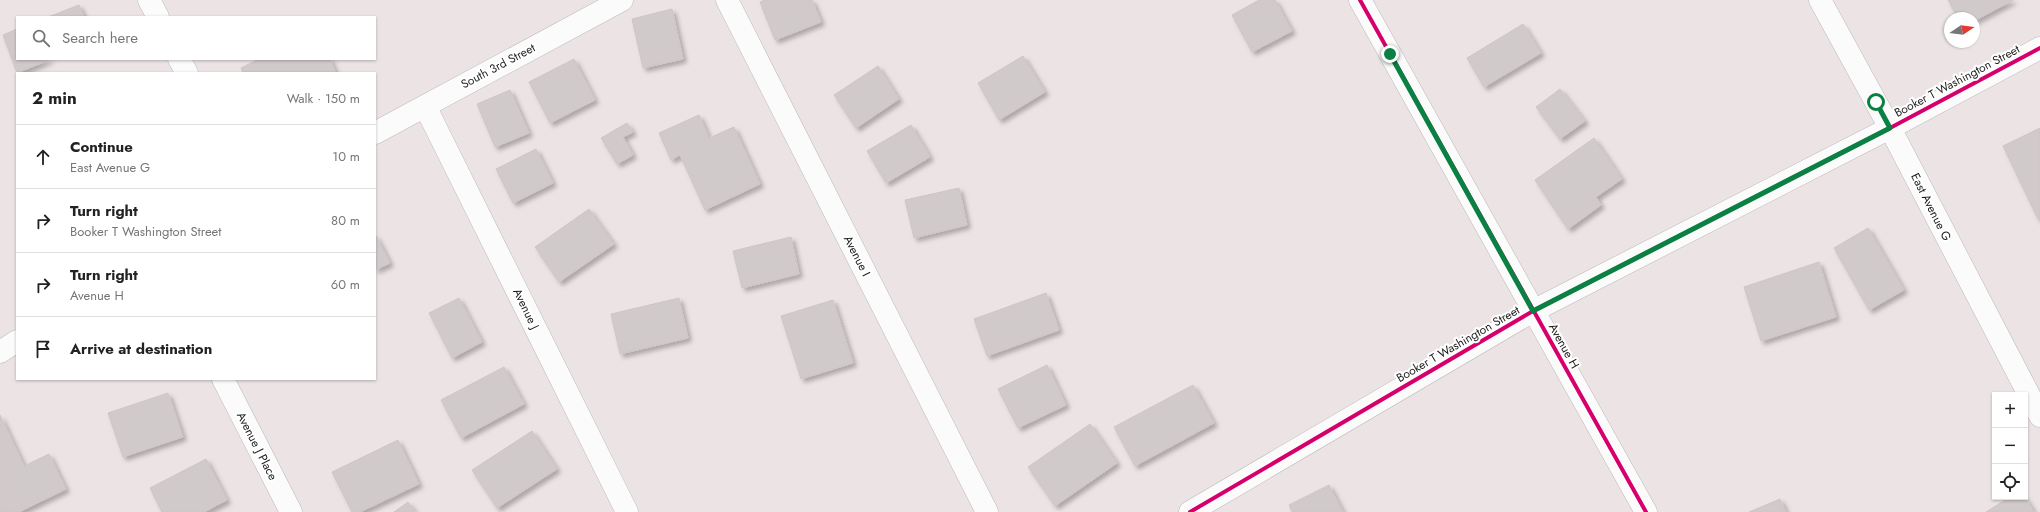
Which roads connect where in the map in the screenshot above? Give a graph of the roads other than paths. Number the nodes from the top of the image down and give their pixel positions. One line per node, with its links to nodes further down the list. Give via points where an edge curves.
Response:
1 (149, 0): 6 (street)
2 (622, 0): 10 (street, South 3rd Street)
3 (727, 0): 20 (street, Avenue I)
4 (1360, 0): 13 (street, Avenue H)
5 (1820, 0): 11 (street, East Avenue G)
6 (157, 16)
7 (2040, 48): 11 (street, Booker T Washington Street)
8 (180, 60): 9 (street)
9 (186, 72)
10 (425, 106): 12 (street, South 3rd Street); 19 (street, Avenue J)
11 (1890, 128): 13 (street, Booker T Washington Street); 17 (street, East Avenue G)
12 (376, 132)
13 (1533, 311): 21 (street, Booker T Washington Street); 22 (street, Avenue H)
14 (16, 342): 15 (street)
15 (0, 352)
16 (224, 380): 18 (street, Avenue J Place)
17 (2040, 416)
18 (291, 512)
19 (627, 512)
20 (987, 512)
21 (1190, 512)
22 (1646, 512)

